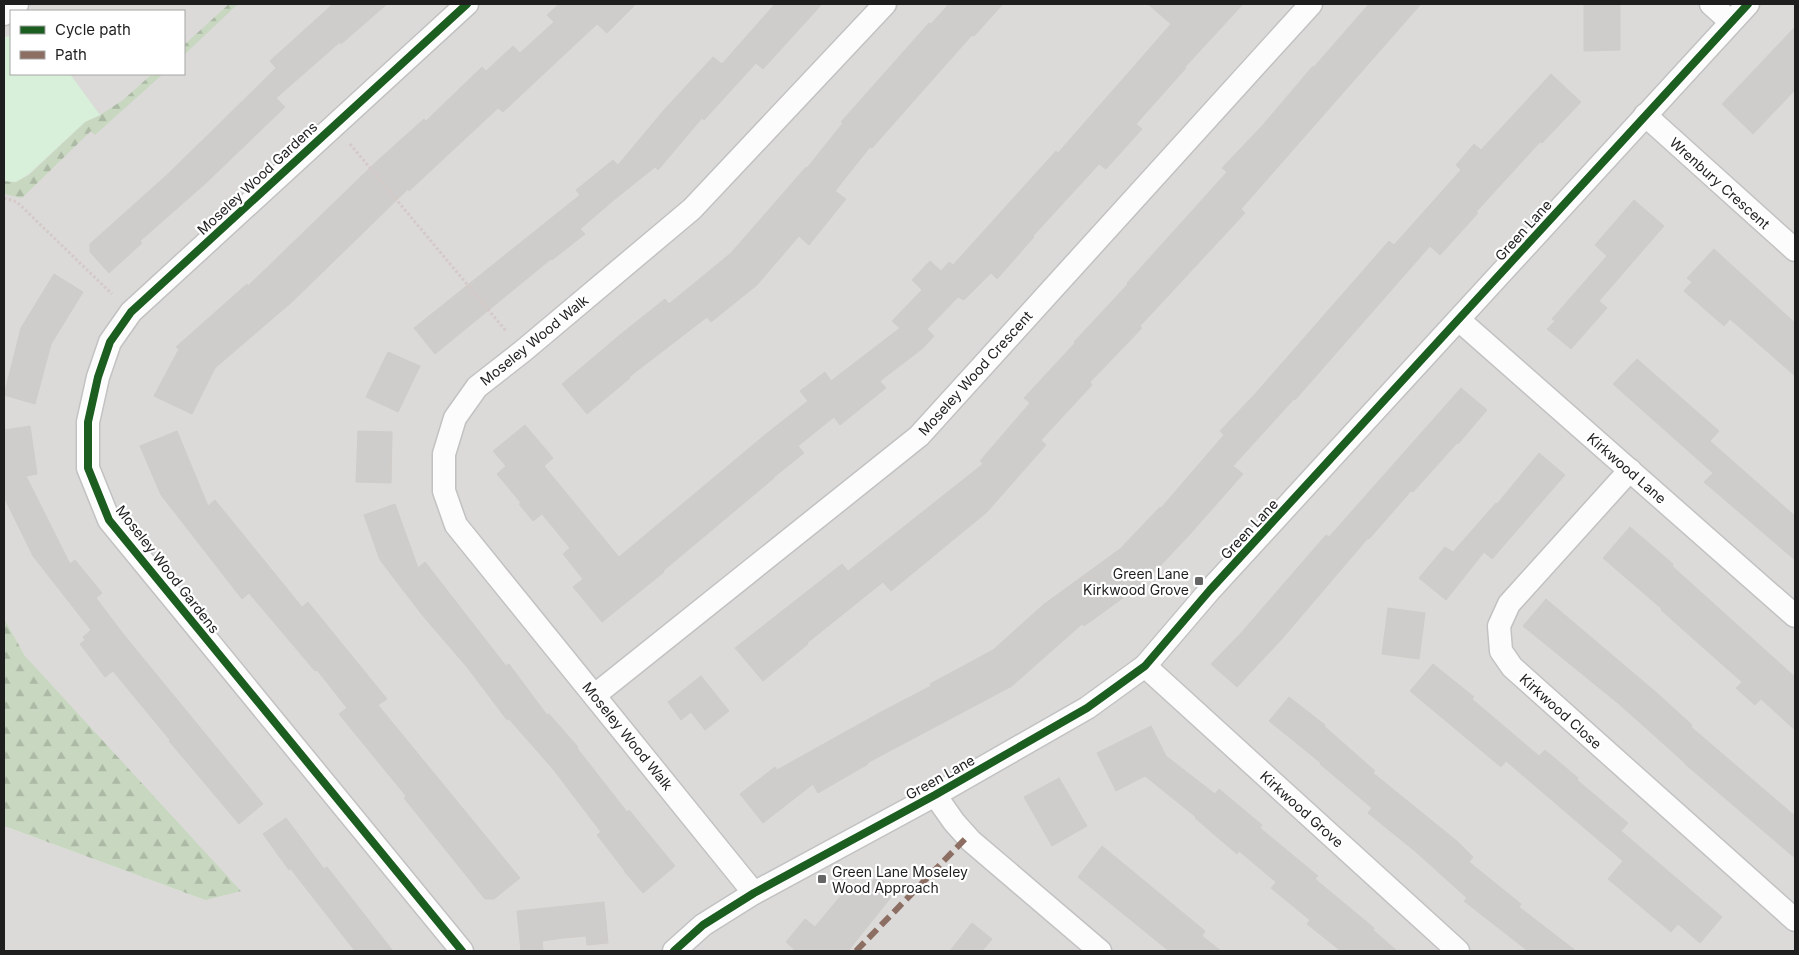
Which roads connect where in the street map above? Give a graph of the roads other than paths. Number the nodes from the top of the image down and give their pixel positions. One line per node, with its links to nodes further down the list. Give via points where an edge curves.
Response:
1 (17, 4): 7 (street)
2 (467, 4): 19 (street, Moseley Wood Gardens, via 131,312 110,342 88,422 88,468 109,520)
3 (885, 4): 15 (street, Moseley Wood Walk, via 692,209 523,351 476,386 455,418 444,454 444,491 456,525)
4 (1311, 4): 15 (street, Moseley Wood Crescent, via 919,436)
5 (1711, 4): 8 (street)
6 (1748, 4): 8 (street, Green Lane)
7 (4, 14)
8 (1731, 22): 9 (street, Green Lane)
9 (1645, 115): 10 (street, Wrenbury Crescent); 11 (street, Green Lane)
10 (1795, 250)
11 (1459, 320): 12 (street, Kirkwood Lane); 14 (street, Green Lane, via 1210,590)
12 (1630, 470): 13 (street, Kirkwood Lane); 18 (street, Kirkwood Close, via 1509,604 1499,626 1501,651 1512,667)
13 (1795, 616)
14 (1145, 666): 16 (street, Green Lane, via 1087,708); 22 (street, Kirkwood Grove)
15 (595, 694): 17 (street, Moseley Wood Walk)
16 (935, 795): 17 (street, Green Lane); 21 (street, via 971,841)
17 (754, 893): 20 (street, Green Lane, via 703,925)
18 (1795, 920)
19 (462, 951)
20 (674, 951)
21 (1100, 951)
22 (1458, 951)

